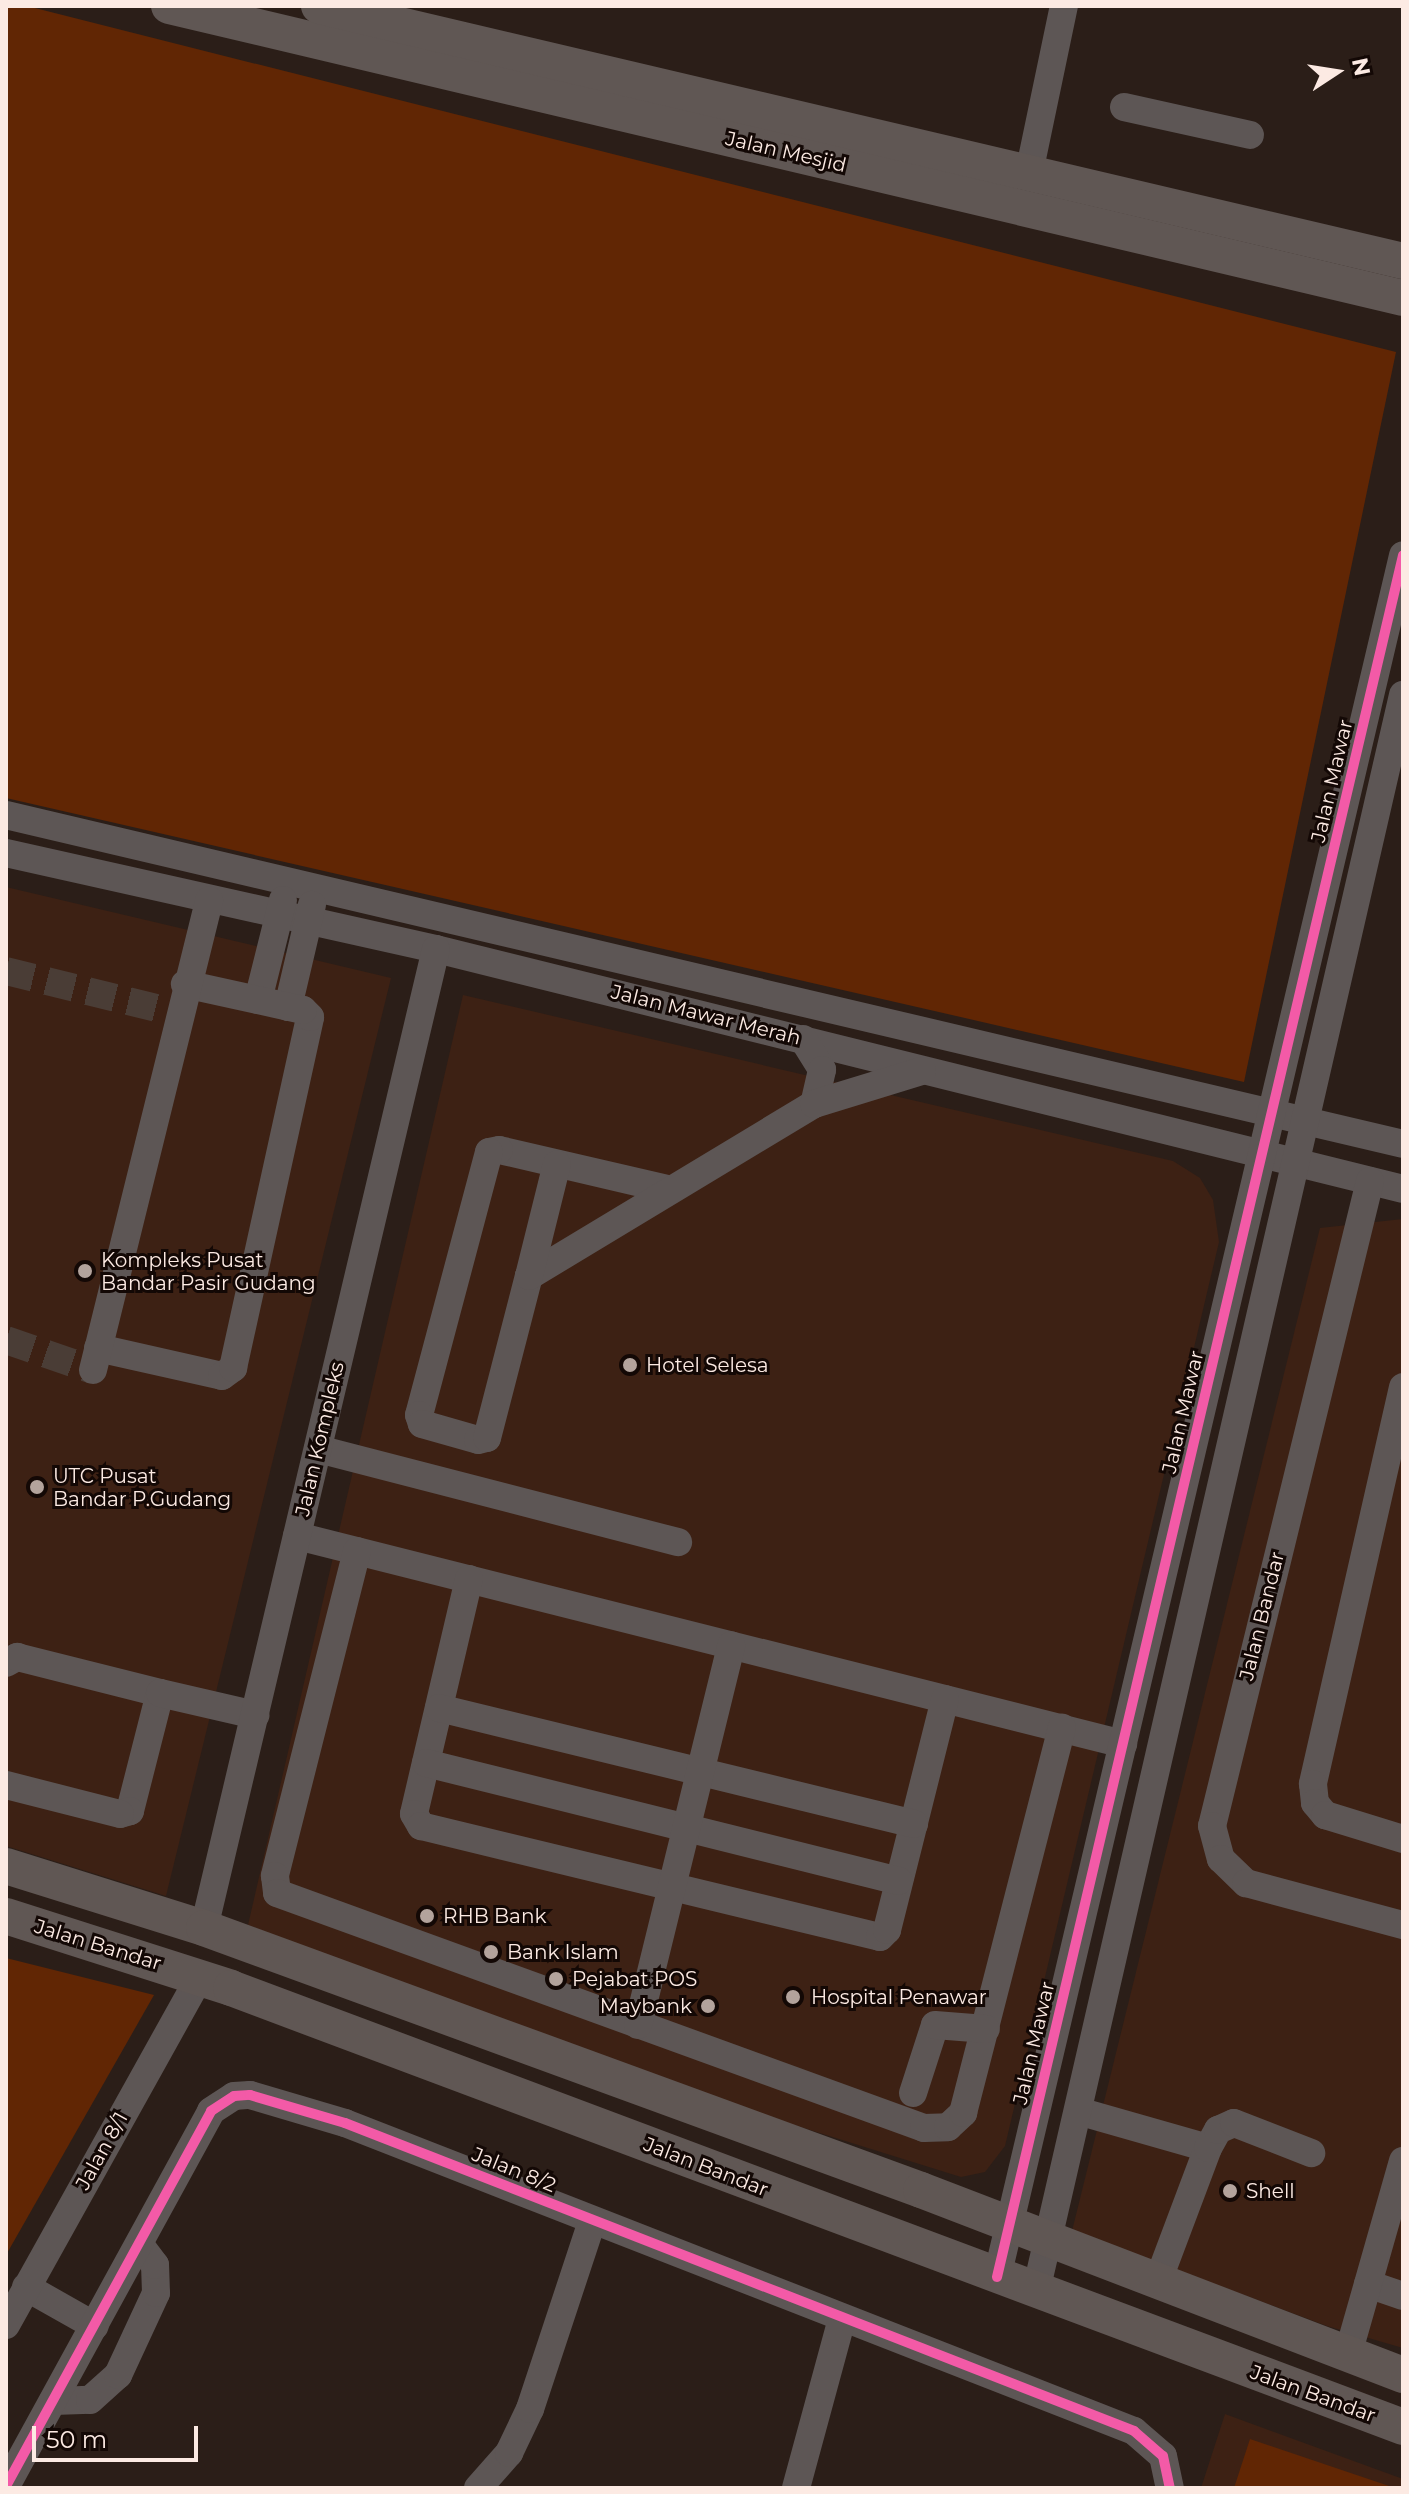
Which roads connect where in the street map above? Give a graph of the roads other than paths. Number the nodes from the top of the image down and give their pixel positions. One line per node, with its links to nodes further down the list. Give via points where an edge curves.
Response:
1 (169, 6): 4 (main road, Jalan Mesjid)
2 (319, 6): 4 (main road, Jalan Mesjid)
3 (1064, 6): 7 (street)
4 (418, 33): 7 (main road, Jalan Mesjid); 9 (main road, Jalan Mesjid)
5 (1124, 107): 6 (street)
6 (1250, 135)
7 (1029, 173): 8 (main road, Jalan Mesjid)
8 (1395, 255)
9 (1350, 285): 10 (main road, Jalan Mesjid); 11 (main road, via 1383,296)
10 (1403, 298)
11 (1403, 312)
12 (1403, 555): 27 (street, Jalan Mawar)
13 (1403, 695): 28 (street)
14 (6, 815): 16 (street, Jalan Mawar Merah)
15 (6, 853): 17 (street, Jalan Mawar Merah)
16 (302, 885): 18 (street); 19 (street); 27 (street, Jalan Mawar Merah)
17 (209, 900): 18 (street, Jalan Mawar Merah); 21 (street)
18 (280, 915): 19 (street, Jalan Mawar Merah); 22 (street)
19 (308, 922): 20 (street, Jalan Mawar Merah); 23 (street)
20 (436, 949): 24 (street, Jalan Mawar Merah); 38 (street, Jalan Kompleks)
21 (185, 984): 22 (street); 23 (street, via 95,1359 231,1373 310,1022 307,1013)
22 (258, 1000): 23 (street)
23 (288, 1007)
24 (803, 1039): 25 (street, Jalan Mawar Merah); 26 (street, via 822,1070)
25 (930, 1069): 26 (street); 30 (street, Jalan Mawar Merah)
26 (814, 1104): 34 (street)
27 (1272, 1113): 28 (street, Jalan Mawar Merah); 30 (street, Jalan Mawar)
28 (1301, 1121): 29 (street, Jalan Mawar Merah); 31 (street)
29 (1403, 1144)
30 (1262, 1155): 31 (street, Jalan Mawar Merah); 50 (street, Jalan Mawar)
31 (1292, 1162): 33 (street, Jalan Mawar Merah); 67 (street)
32 (557, 1164): 34 (street); 36 (street); 36 (street, via 489,1152 419,1415 422,1424 487,1438)
33 (1370, 1181): 35 (street, Jalan Mawar Merah); 61 (street, Jalan Bandar, via 1212,1826 1221,1859 1246,1883)
34 (667, 1189): 36 (street)
35 (1403, 1189)
36 (529, 1276)
37 (1403, 1387): 56 (street, via 1313,1784 1315,1803 1325,1815)
38 (318, 1449): 39 (street, Jalan Kompleks); 40 (street)
39 (297, 1536): 41 (street); 48 (street, Jalan Kompleks)
40 (678, 1542)
41 (357, 1551): 42 (street); 64 (street, via 275,1876 277,1893)
42 (469, 1579): 43 (street); 47 (street)
43 (731, 1645): 46 (street); 52 (street)
44 (6, 1663): 45 (street, via 17,1657)
45 (160, 1693): 48 (street); 53 (street, via 130,1811 120,1814)
46 (945, 1699): 49 (street); 54 (street)
47 (439, 1708): 51 (street); 52 (street)
48 (255, 1715): 62 (street, Jalan Kompleks)
49 (1062, 1728): 50 (street); 65 (street)
50 (1123, 1744): 72 (street, Jalan Mawar)
51 (426, 1763): 55 (street); 59 (street, via 414,1814 421,1826)
52 (700, 1772): 54 (street); 55 (street)
53 (6, 1785)
54 (914, 1824): 58 (street)
55 (686, 1827): 58 (street); 59 (street)
56 (1403, 1839)
57 (6, 1866): 62 (main road)
58 (899, 1881): 59 (street, via 887,1930 875,1938)
59 (672, 1888): 64 (street)
60 (6, 1916): 63 (main road, Jalan Bandar)
61 (1402, 1921)
62 (204, 1928): 72 (main road)
63 (200, 1977): 75 (main road, Jalan Bandar); 78 (street, Jalan 8/1)
64 (638, 2025): 65 (street, via 907,2124 936,2129 948,2127 963,2113)
65 (986, 2029): 66 (street, via 935,2025)
66 (913, 2093)
67 (1078, 2111): 68 (street); 73 (street)
68 (1208, 2148): 69 (street, via 1218,2130 1234,2123); 76 (street)
69 (1311, 2153)
70 (1403, 2161): 77 (street)
71 (592, 2221): 74 (street, Jalan 8/2, via 345,2123 250,2095 234,2096 211,2111); 81 (street, Jalan 8/2); 89 (street, via 530,2409 509,2453)
72 (1009, 2224): 73 (main road); 75 (street, Jalan Mawar)
73 (1049, 2239): 76 (main road); 79 (street)
74 (140, 2245): 83 (street, Jalan 8/2); 86 (street, via 153,2261 158,2286 151,2314 118,2375 96,2398)
75 (997, 2277): 79 (main road, Jalan Bandar)
76 (1158, 2281): 84 (main road)
77 (1368, 2284): 80 (street); 84 (street)
78 (26, 2287): 82 (street, Jalan 8/1); 83 (street)
79 (1036, 2291): 87 (main road, Jalan Bandar)
80 (1403, 2296)
81 (842, 2319): 90 (street); 91 (street, Jalan 8/2, via 1139,2433 1163,2456)
82 (6, 2325)
83 (95, 2326): 86 (street, Jalan 8/2)
84 (1348, 2354): 85 (main road)
85 (1403, 2375)
86 (53, 2401): 88 (street, Jalan 8/2)
87 (1403, 2427)
88 (6, 2486)
89 (478, 2488)
90 (796, 2488)
91 (1170, 2488)

